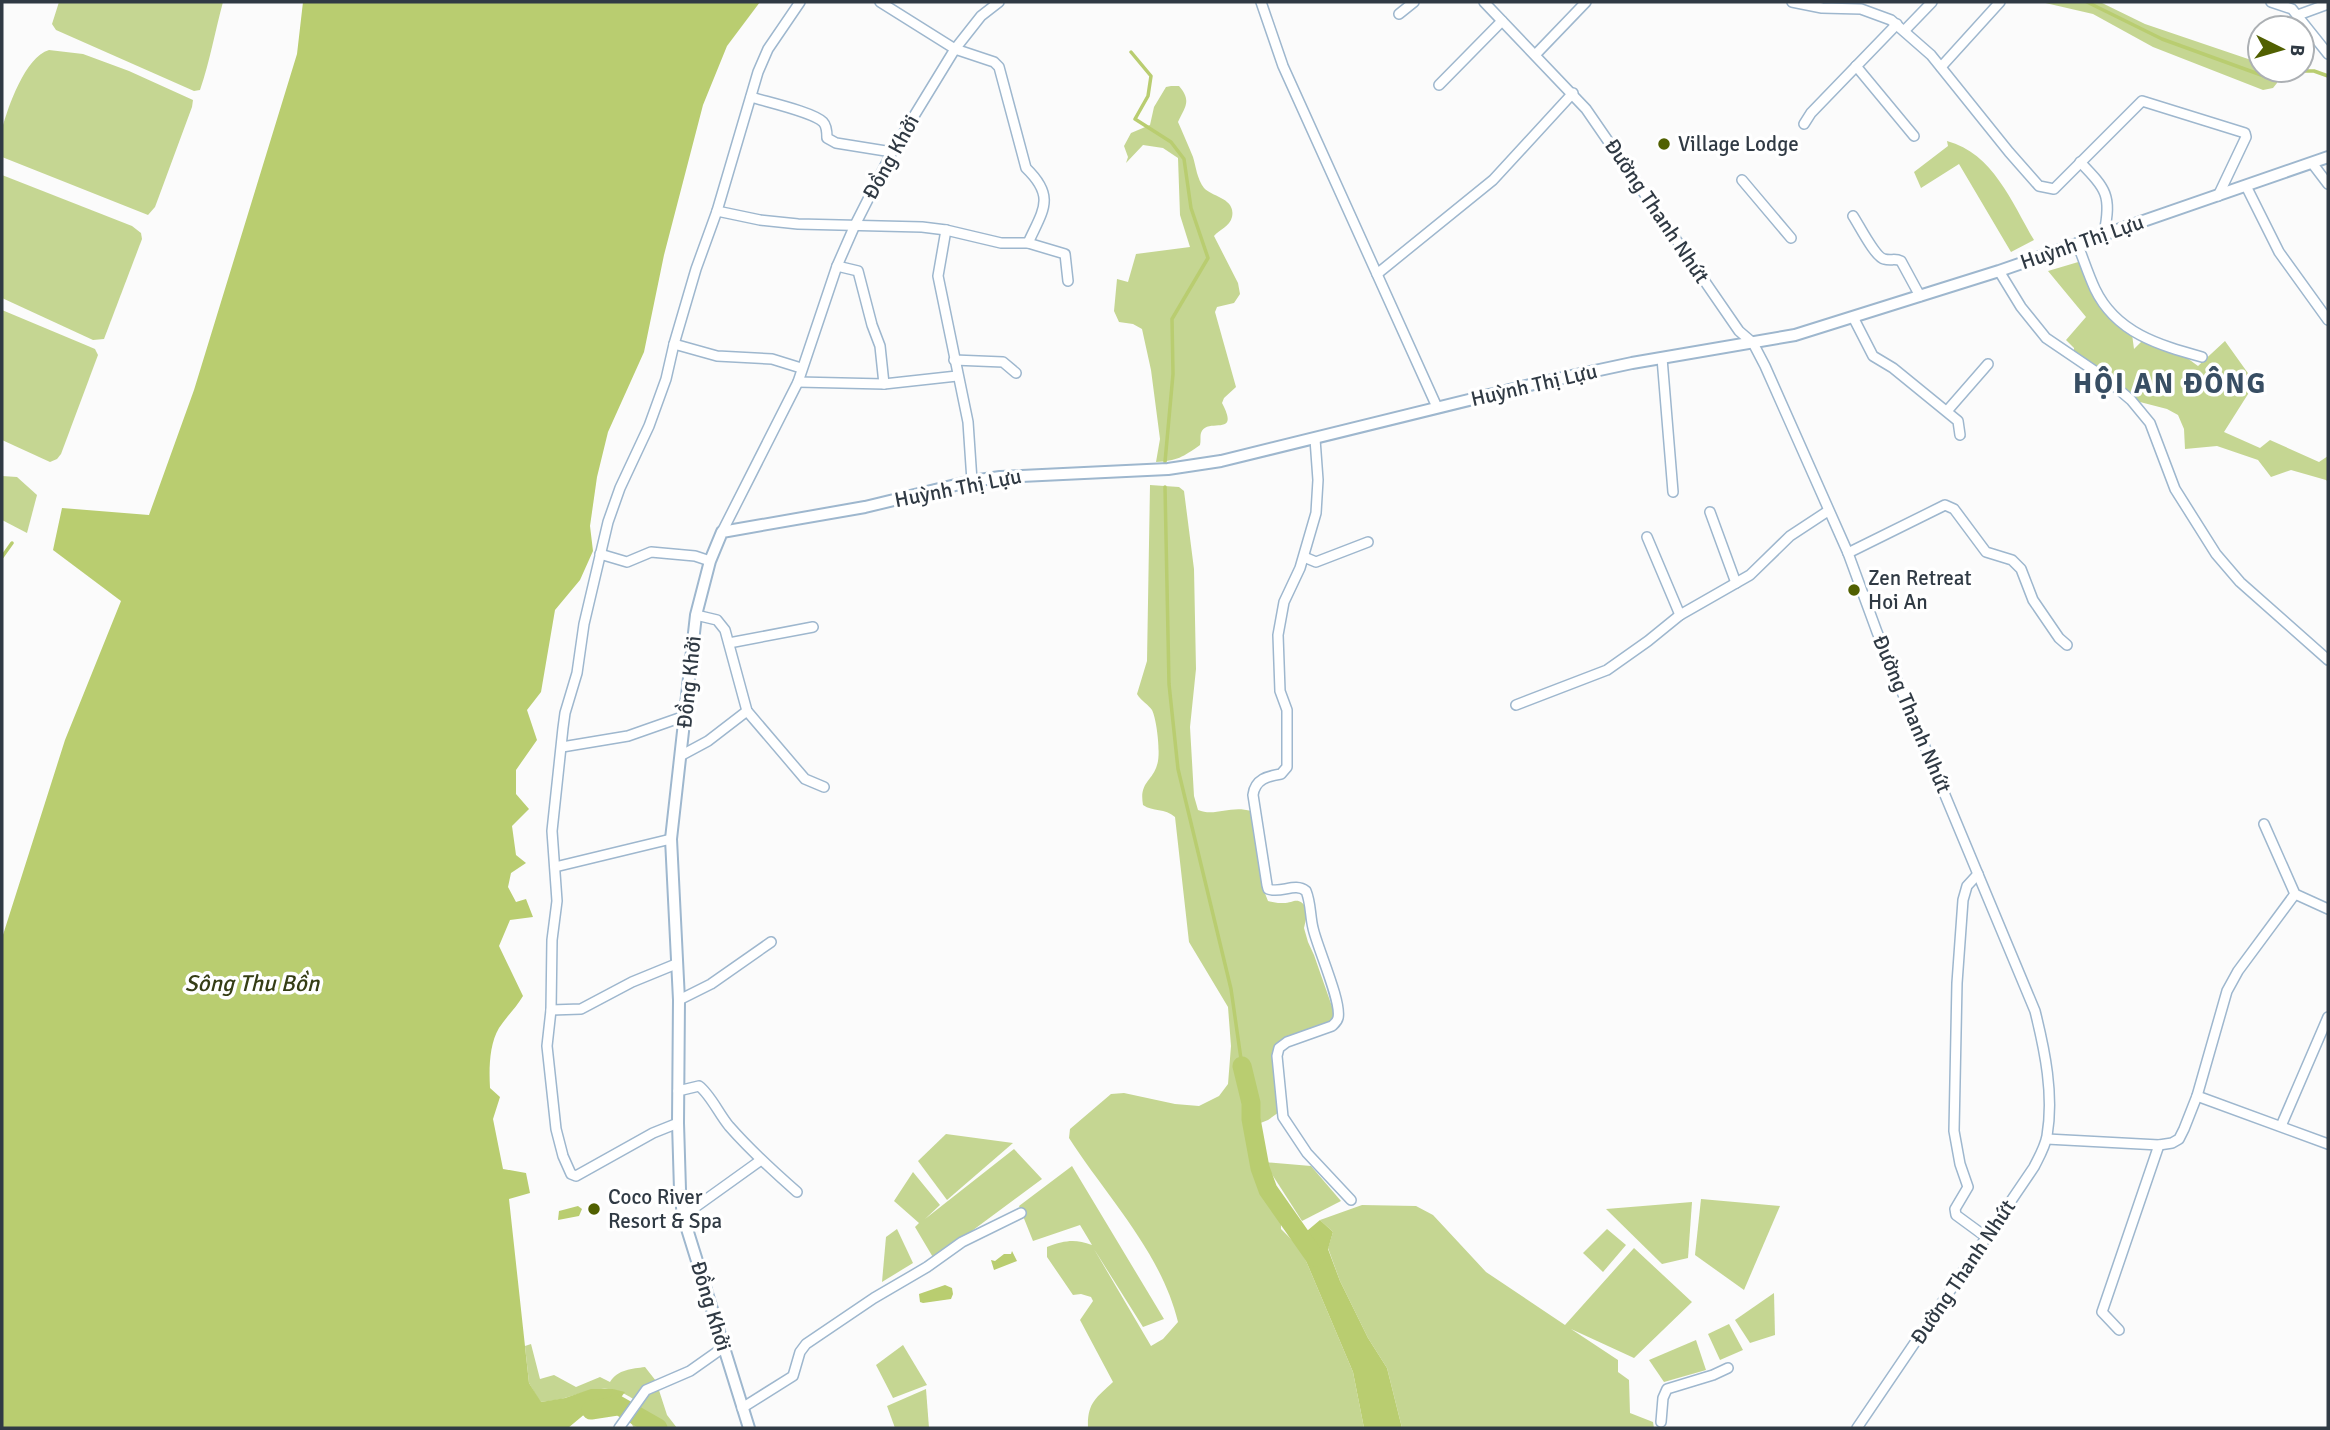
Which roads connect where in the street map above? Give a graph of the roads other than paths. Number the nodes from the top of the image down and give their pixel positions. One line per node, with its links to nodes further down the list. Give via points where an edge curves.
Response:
1 (800, 2): 26 (street, via 768,50)
2 (880, 2): 19 (street)
3 (999, 2): 19 (street, Đồng Khởi, via 981,16)
4 (1261, 2): 47 (street, via 1283,66)
5 (1414, 2): 13 (street)
6 (1484, 2): 16 (street, Đường Thanh Nhứt)
7 (1586, 2): 20 (street)
8 (1792, 2): 17 (street, via 1861,9)
9 (1932, 2): 17 (street)
10 (2000, 2): 23 (street)
11 (2271, 2): 14 (street)
12 (2328, 4): 15 (street)
13 (1399, 14)
14 (2297, 14)
15 (2301, 14)
16 (1502, 21): 20 (street, Đường Thanh Nhứt); 24 (street)
17 (1900, 27): 22 (street); 23 (street)
18 (2316, 41): 21 (street)
19 (955, 49): 29 (street, Đồng Khởi); 43 (street, via 999,67 1026,168 1043,191 1045,206)
20 (1536, 54): 25 (street, Đường Thanh Nhứt)
21 (2328, 54)
22 (1856, 66): 27 (street); 28 (street)
23 (1941, 67): 31 (street, via 2039,186 2054,189)
24 (1439, 85)
25 (1573, 93): 47 (street, via 1493,180); 52 (street, Đường Thanh Nhứt, via 1739,331)
26 (751, 97): 29 (street, via 812,116 824,123 827,138 836,143); 37 (street)
27 (1804, 124)
28 (1914, 136)
29 (892, 152): 39 (street, Đồng Khởi)
30 (2328, 157): 32 (street, Huỳnh Thị Lựu)
31 (2080, 162): 36 (street, via 2137,103 2147,101 2245,133); 41 (street, via 2107,197)
32 (2312, 163): 34 (street); 35 (street, Huỳnh Thị Lựu)
33 (1742, 180): 42 (street)
34 (2328, 184)
35 (2246, 186): 36 (street, Huỳnh Thị Lựu); 51 (street, via 2279,252)
36 (2218, 196): 41 (street, Huỳnh Thị Lựu)
37 (717, 211): 39 (street, via 798,224); 53 (street)
38 (1853, 216): 49 (street, via 1878,256 1902,261)
39 (855, 225): 40 (street); 45 (street, Đồng Khởi)
40 (946, 230): 43 (street, via 1001,243); 56 (street, via 938,276)
41 (2104, 233): 44 (street, Huỳnh Thị Lựu)
42 (1791, 238)
43 (1028, 243): 48 (street, via 1065,254)
44 (2077, 243): 46 (street, Huỳnh Thị Lựu); 54 (street, via 2095,289 2117,318 2152,342)
45 (837, 266): 58 (street, Đồng Khởi); 62 (street, via 858,271 880,346)
46 (1999, 271): 49 (street, Huỳnh Thị Lựu); 84 (street, via 2046,338 2131,400 2150,423 2175,489 2224,564)
47 (1377, 274): 63 (street)
48 (1068, 281)
49 (1920, 296): 50 (street, Huỳnh Thị Lựu)
50 (1853, 317): 52 (street, Huỳnh Thị Lựu); 64 (street, via 1873,356)
51 (2328, 320)
52 (1753, 343): 55 (street, Huỳnh Thị Lựu); 69 (street, Đường Thanh Nhứt)
53 (674, 344): 58 (street, via 717,356 772,359); 75 (street, via 666,379 616,499)
54 (2202, 357)
55 (1662, 358): 63 (street, Huỳnh Thị Lựu); 68 (street)
56 (954, 360): 59 (street, via 1003,362); 60 (street)
57 (1988, 364): 64 (street)
58 (801, 368): 61 (street, Đồng Khởi)
59 (1016, 373)
60 (957, 376): 62 (street); 67 (street, via 968,422)
61 (798, 382): 62 (street); 71 (street, Đồng Khởi)
62 (884, 384)
63 (1437, 407): 66 (street, Huỳnh Thị Lựu)
64 (1947, 411): 65 (street, via 1958,421)
65 (1960, 435)
66 (1315, 439): 67 (street, Huỳnh Thị Lựu, via 1182,467); 76 (street, via 1318,501)
67 (972, 481): 71 (street, Huỳnh Thị Lựu, via 865,507)
68 (1673, 492)
69 (1828, 511): 74 (street, Đường Thanh Nhứt); 78 (street, via 1790,536)
70 (1710, 512): 78 (street)
71 (722, 531): 77 (street, Đồng Khởi)
72 (1647, 537): 80 (street)
73 (1368, 542): 76 (street, via 1316,562)
74 (1848, 553): 83 (street, via 1945,505 1954,509 1986,552 2012,560 2021,569 2033,600); 94 (street, Đường Thanh Nhứt)
75 (600, 554): 77 (street, via 627,562 651,552); 88 (street, via 565,713)
76 (1304, 557): 111 (street, via 1284,602 1278,635 1280,691 1287,710 1287,767 1281,774 1260,780 1253,793 1267,887 1306,891 1312,927 1339,1014 1332,1026 1279,1048 1282,1114 1307,1153)
77 (710, 561): 79 (street, Đồng Khởi)
78 (1736, 583): 80 (street)
79 (695, 615): 82 (street, via 717,620); 87 (street, Đồng Khởi)
80 (1680, 615): 85 (street, via 1607,670)
81 (813, 627): 82 (street)
82 (729, 643): 86 (street)
83 (2067, 645)
84 (2328, 660)
85 (1516, 705)
86 (747, 711): 89 (street); 90 (street, via 806,779)
87 (685, 716): 88 (street, via 628,737); 89 (street, Đồng Khởi)
88 (562, 747): 93 (street, via 552,831)
89 (682, 755): 92 (street, Đồng Khởi)
90 (824, 787)
91 (2264, 824): 95 (street)
92 (671, 839): 93 (street); 98 (street, Đồng Khởi)
93 (555, 867): 100 (street)
94 (1978, 874): 106 (street, Đường Thanh Nhứt, via 2035,1011 2049,1108); 114 (street, via 1964,893 1958,951 1954,1131 1968,1187 1955,1209 1956,1215)
95 (2295, 894): 96 (street); 103 (street, via 2227,991)
96 (2328, 909)
97 (771, 942): 99 (street, via 711,984)
98 (676, 964): 99 (street, Đồng Khởi); 100 (street, via 582,1009)
99 (679, 999): 102 (street, Đồng Khởi)
100 (551, 1010): 104 (street, via 547,1046 553,1107 572,1175 582,1174)
101 (2328, 1017): 105 (street)
102 (678, 1091): 104 (street, Đồng Khởi); 109 (street, via 699,1086 704,1090 717,1112)
103 (2197, 1096): 105 (street); 108 (street, via 2179,1139)
104 (678, 1123): 113 (street, Đồng Khởi)
105 (2281, 1126): 107 (street)
106 (2046, 1139): 108 (street); 114 (street, Đường Thanh Nhứt, via 2035,1167)
107 (2328, 1144)
108 (2159, 1145): 115 (street, via 2102,1312)
109 (761, 1160): 110 (street); 113 (street)
110 (797, 1192)
111 (1351, 1200)
112 (1021, 1213): 118 (street, via 962,1242 806,1344 793,1376)
113 (683, 1216): 116 (street, Đồng Khởi)
114 (1986, 1237): 122 (street, Đường Thanh Nhứt)
115 (2119, 1330)
116 (724, 1347): 118 (street, Đồng Khởi); 120 (street, via 690,1371 646,1390)
117 (1728, 1368): 119 (street, via 1667,1389)
118 (741, 1408): 121 (street, Đồng Khởi)
119 (1661, 1422)
120 (619, 1428)
121 (748, 1428)
122 (1857, 1428)

